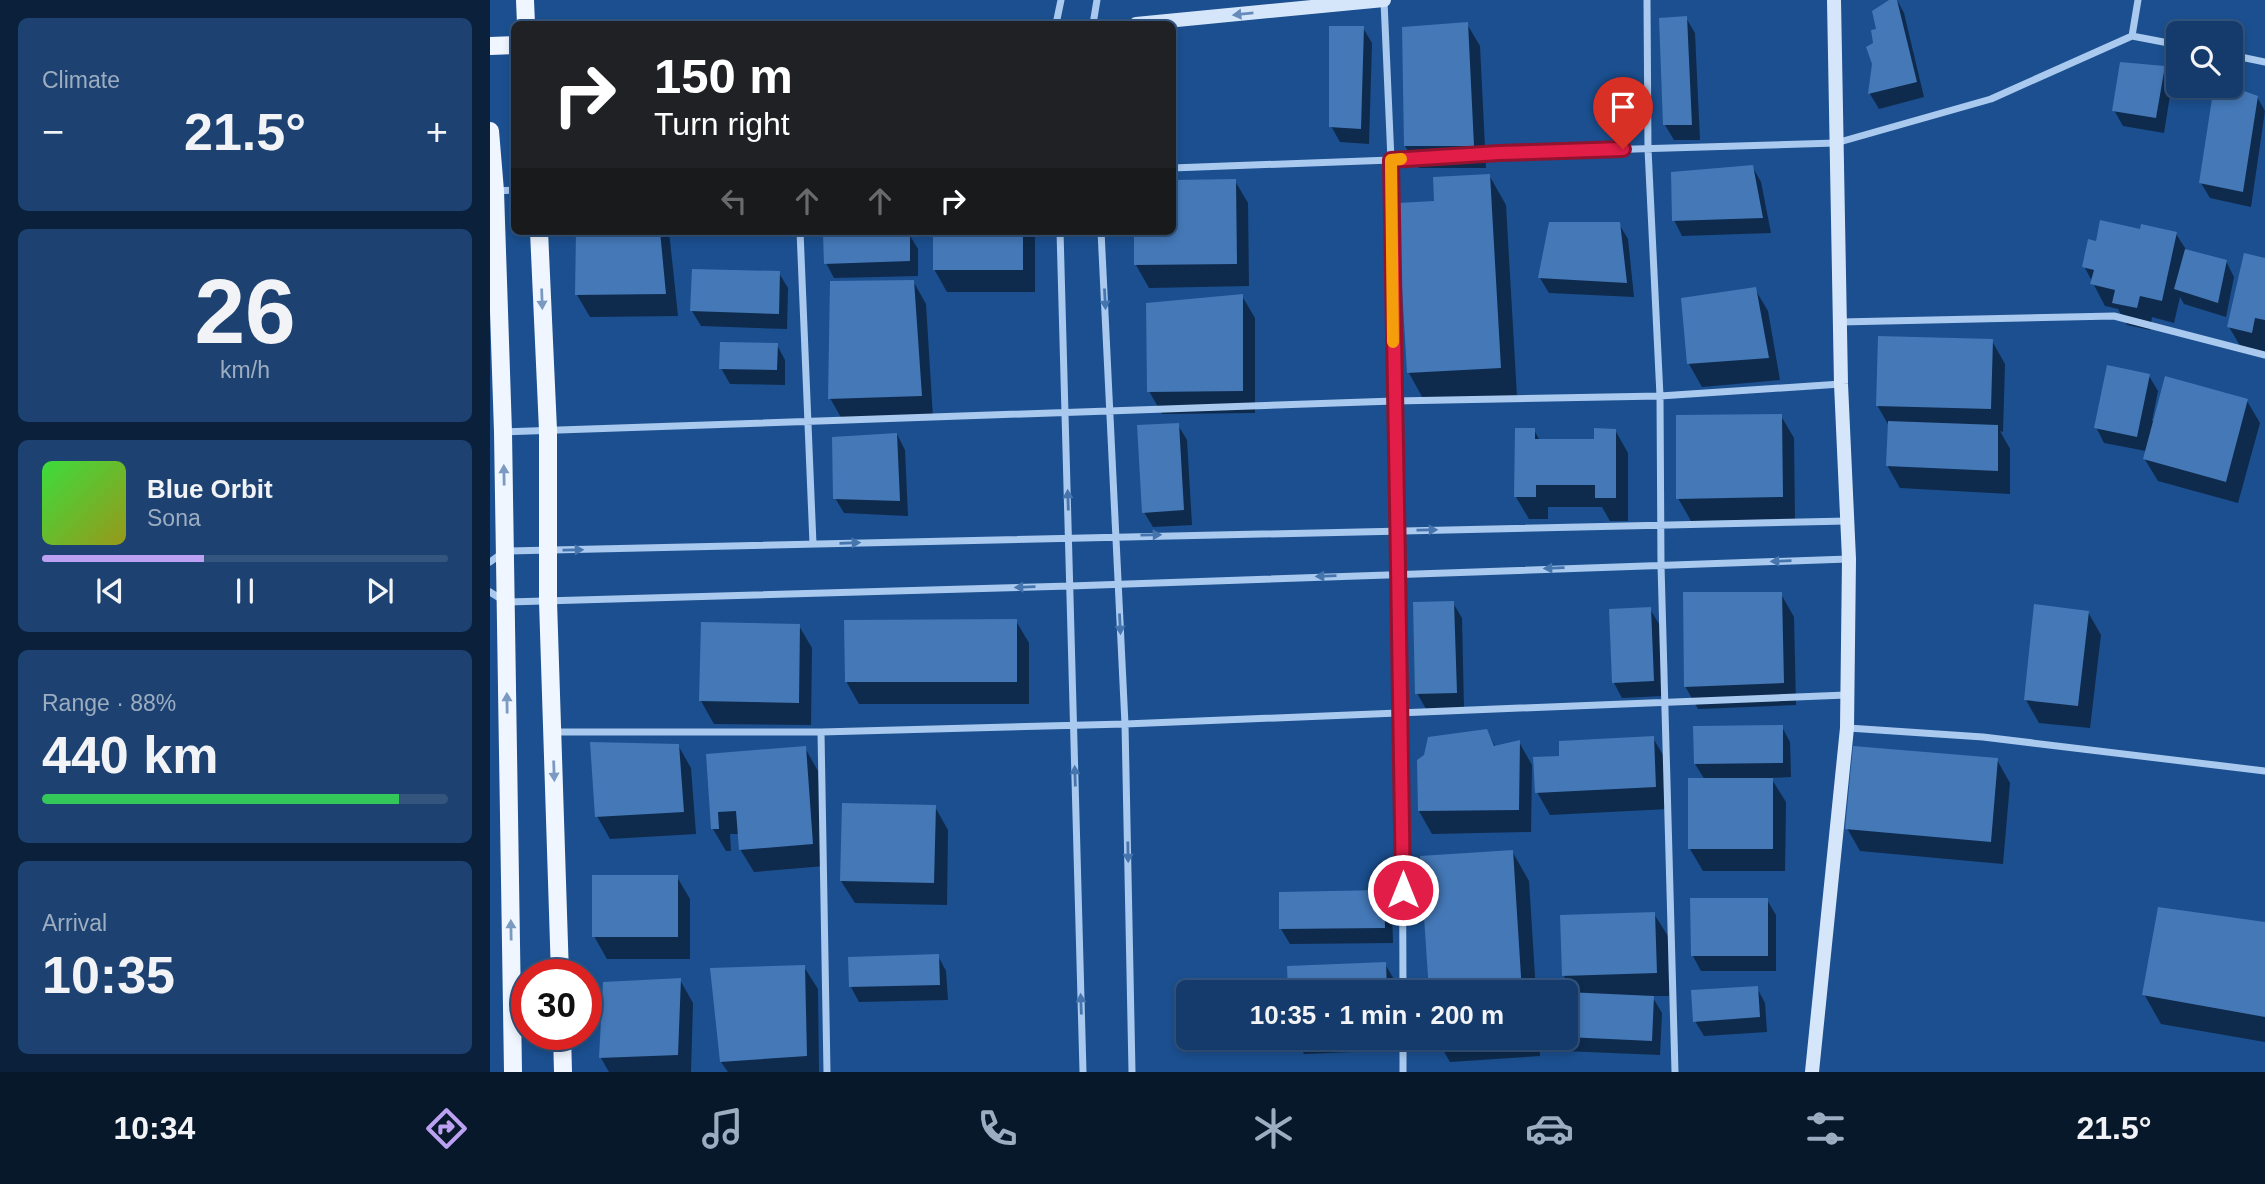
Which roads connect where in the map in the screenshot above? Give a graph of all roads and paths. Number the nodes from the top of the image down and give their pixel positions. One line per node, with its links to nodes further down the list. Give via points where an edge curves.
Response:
1 (525, 0): 8 (main road)
2 (1061, 0): 9 (street)
3 (1097, 0): 10 (street)
4 (1384, 0): 11 (main road, one-way to 11); 21 (street)
5 (1647, 0): 20 (street)
6 (1834, 0): 19 (main road)
7 (2138, 0): 12 (street)
8 (526, 21)
9 (1057, 21)
10 (1094, 21)
11 (1167, 21)
12 (2132, 36): 13 (street); 19 (street, via 1992,99)
13 (2166, 43)
14 (511, 45): 15 (main road)
15 (490, 46)
16 (2243, 57): 17 (street)
17 (2265, 62)
18 (490, 131): 24 (main road)
19 (1836, 143): 20 (street); 29 (main road)
20 (1648, 149): 21 (street); 32 (street)
21 (1391, 160): 22 (street); 33 (street)
22 (1176, 168)
23 (511, 190): 24 (street)
24 (495, 191): 38 (main road)
25 (539, 235): 37 (main road, one-way to 37)
26 (800, 235): 36 (street)
27 (1060, 235): 35 (street)
28 (1101, 235): 34 (street, one-way to 34)
29 (1840, 322): 30 (street, via 2114,316); 31 (main road)
30 (2265, 355)
31 (1841, 384): 32 (street); 39 (main road)
32 (1660, 396): 33 (street); 40 (street)
33 (1394, 401): 34 (street); 41 (street)
34 (1110, 411): 35 (street); 42 (street)
35 (1065, 412): 36 (street); 43 (street, one-way to 35)
36 (807, 422): 37 (street); 44 (street)
37 (548, 430): 38 (street); 45 (main road)
38 (503, 432): 46 (main road, one-way to 38)
39 (1847, 521): 40 (street); 47 (main road)
40 (1660, 525): 41 (street, one-way to 40); 49 (street)
41 (1396, 531): 42 (street, one-way to 41); 50 (street)
42 (1116, 536): 43 (street); 51 (street)
43 (1069, 537): 44 (street, one-way to 43); 52 (street)
44 (813, 544): 45 (street, one-way to 44)
45 (548, 550): 46 (street); 54 (main road)
46 (505, 551): 48 (street); 55 (main road)
47 (1849, 559): 49 (street, one-way to 49); 56 (main road)
48 (490, 562)
49 (1661, 565): 50 (street, one-way to 50); 57 (street)
50 (1397, 573): 51 (street, one-way to 51); 58 (street)
51 (1118, 584): 52 (street); 59 (street, one-way to 59)
52 (1070, 586): 54 (street, one-way to 54); 60 (street)
53 (490, 592): 55 (street)
54 (548, 601): 55 (street); 62 (main road)
55 (506, 602): 69 (main road, one-way to 55)
56 (1846, 695): 57 (street); 61 (main road)
57 (1664, 703): 58 (street); 75 (street)
58 (1402, 712): 59 (street); 66 (street)
59 (1125, 723): 60 (street); 73 (street, one-way to 73)
60 (1074, 725): 63 (street); 72 (street, one-way to 60)
61 (1847, 727): 64 (street, via 1983,737); 76 (main road)
62 (552, 732): 63 (street); 65 (main road, one-way to 65)
63 (821, 732): 71 (street)
64 (2265, 771)
65 (559, 959)
66 (1403, 980)
67 (563, 1050): 70 (main road)
68 (1403, 1050): 74 (street)
69 (513, 1072)
70 (564, 1072)
71 (827, 1072)
72 (1083, 1072)
73 (1132, 1072)
74 (1403, 1072)
75 (1675, 1072)
76 (1812, 1072)

